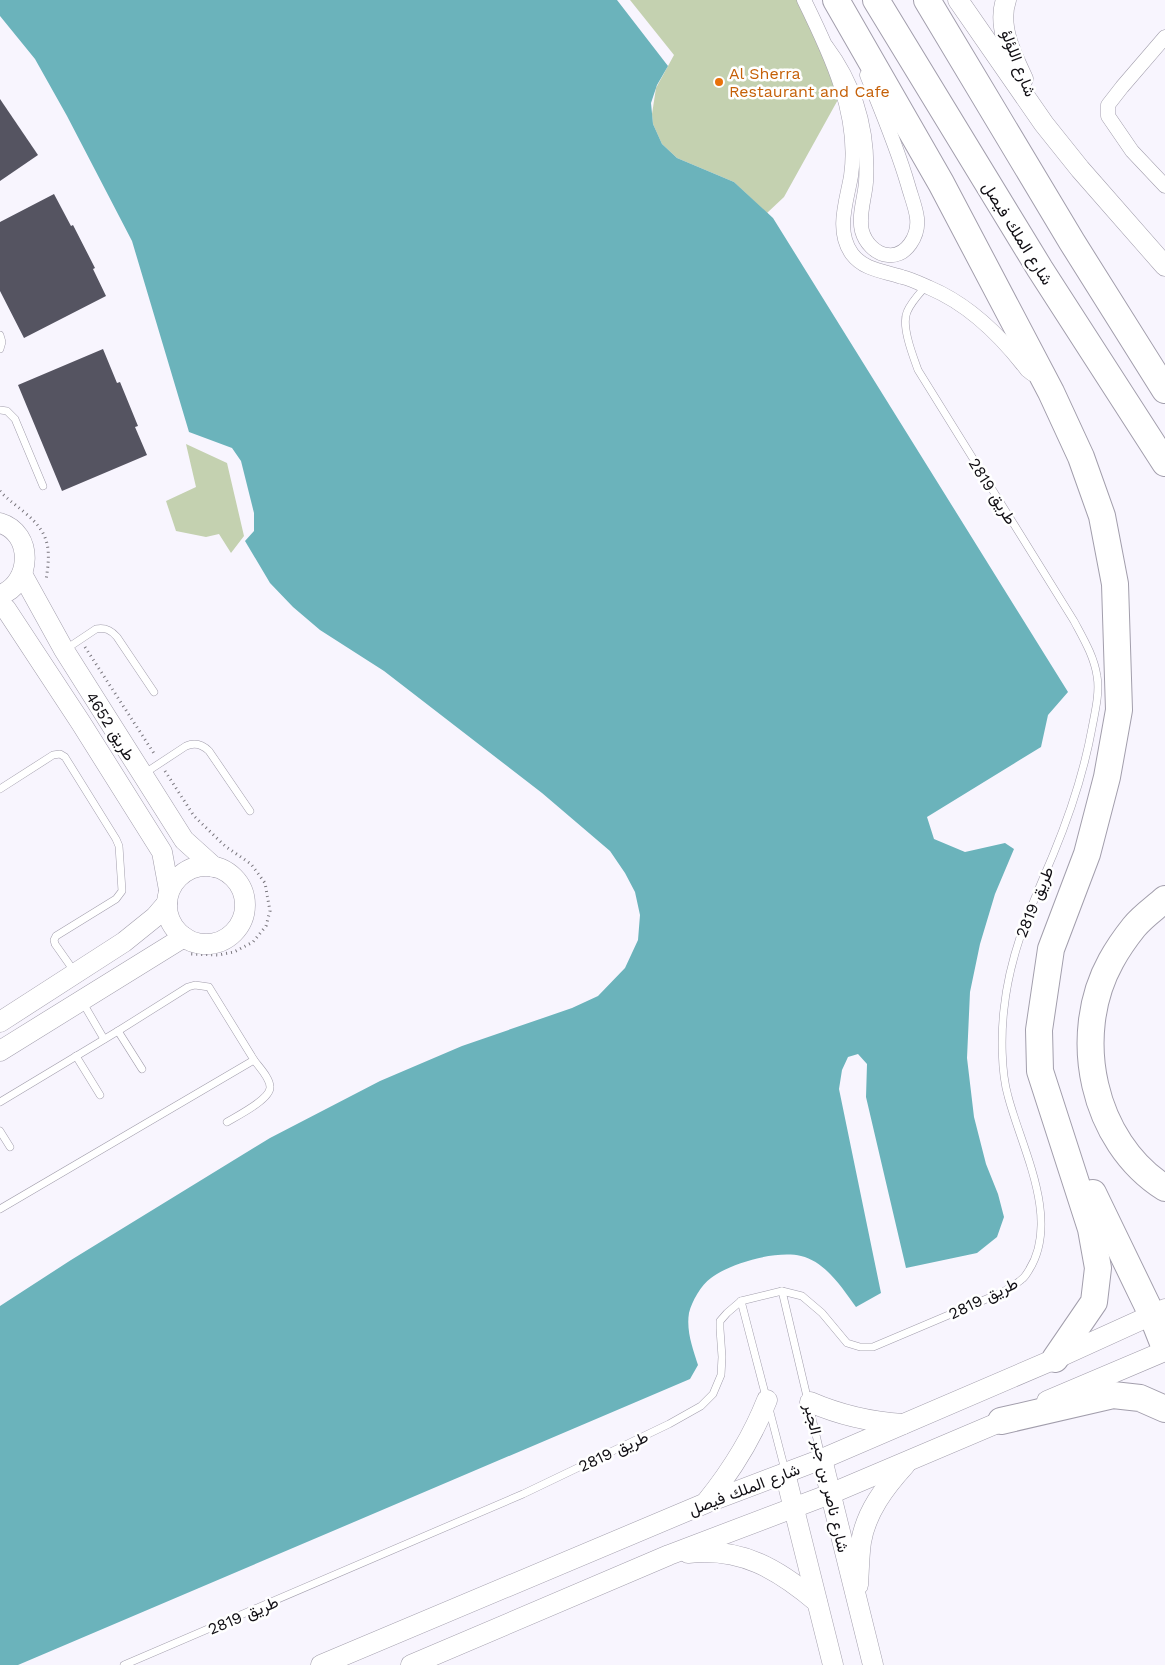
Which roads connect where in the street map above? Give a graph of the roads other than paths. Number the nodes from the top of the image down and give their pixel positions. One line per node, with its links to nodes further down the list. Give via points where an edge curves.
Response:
1 (804, 0): 8 (street)
2 (876, 0): 18 (highway, شارع الملك فيصل, via 1040,270)
3 (927, 0): 16 (highway)
4 (958, 0): 9 (street)
5 (1006, 0): 9 (street, شارع اللؤلؤ, via 1002,10 1004,30)
6 (836, 1): 8 (street, via 897,149 917,218 914,239 895,255 881,254 869,245 862,233 866,158 861,116 839,63); 15 (highway, via 941,183)
7 (1165, 37): 10 (street, via 1108,106 1108,116 1132,151)
8 (826, 46): 12 (street, via 844,100 851,136 851,176 843,219 851,252 874,270)
9 (1044, 124): 11 (street)
10 (1165, 186)
11 (1165, 266)
12 (926, 286): 15 (street, via 983,322 1027,370); 50 (lane, طريق 2819, via 906,313 906,331 918,370 1074,621 1098,677 1092,730 1079,783 1023,925 1010,965 1004,1010 1003,1054 1007,1094 1033,1177 1040,1209 1041,1238 1036,1259 1023,1279 1003,1292 873,1347 860,1348 847,1343 822,1313 802,1296)
13 (0, 335): 14 (lane)
14 (0, 350)
15 (1048, 386): 44 (highway, via 1081,456 1102,516 1115,584 1119,710 1107,777 1087,854 1052,949 1039,1030 1040,1071)
16 (1165, 390)
17 (0, 410): 19 (lane, via 7,411 15,419)
18 (1165, 463)
19 (42, 486)
20 (1, 522): 21 (street, via 13,531 25,551)
21 (22, 574): 22 (street, via 15,585); 24 (street, طريق 4652)
22 (0, 595)
23 (0, 606): 30 (street, طريق 4652, via 6,609 162,852)
24 (64, 650): 25 (lane, via 96,629 110,630); 26 (street, طريق 4652)
25 (154, 692)
26 (142, 775): 28 (lane, via 186,746 203,745); 29 (street, طريق 4652, via 184,840)
27 (0, 789): 33 (lane, via 53,755 60,754 65,757 119,846 122,891 116,899 54,940)
28 (250, 811)
29 (214, 867): 30 (street, via 199,866 186,871 177,879); 32 (street, via 228,873 244,895 240,925 223,940 212,944 199,944)
30 (168, 896): 32 (street, via 168,915 174,928); 33 (street, via 155,917 124,942)
31 (1165, 899): 48 (highway, via 1134,927 1110,962 1095,1000 1090,1040 1093,1080 1106,1118 1127,1153)
32 (184, 937): 34 (street)
33 (75, 973): 35 (street)
34 (81, 1000): 37 (lane); 38 (street)
35 (0, 1022)
36 (118, 1031): 37 (lane); 40 (lane, via 188,987 202,985 209,987); 41 (lane)
37 (104, 1040): 39 (lane)
38 (0, 1051)
39 (76, 1056): 42 (lane); 43 (lane)
40 (254, 1060): 45 (lane, via 268,1081 270,1092); 49 (lane)
41 (142, 1069)
42 (100, 1095)
43 (0, 1102)
44 (1055, 1116): 52 (highway); 54 (highway, via 1091,1229 1098,1268 1094,1302)
45 (227, 1122)
46 (0, 1131): 47 (lane)
47 (10, 1147)
48 (1165, 1188)
49 (0, 1209)
50 (782, 1290): 51 (lane, طريق 2819); 56 (lane, شارع ناصر بن جبر الجبر)
51 (742, 1301): 55 (lane); 69 (lane, طريق 2819, via 720,1321 721,1375 713,1394 701,1406 522,1494)
52 (1159, 1312): 53 (highway); 54 (street, شارع الملك فيصل)
53 (1165, 1350): 58 (street)
54 (1055, 1359): 59 (street, شارع الملك فيصل)
55 (767, 1400): 62 (lane); 64 (street, via 739,1458)
56 (810, 1402): 59 (street, via 856,1418); 60 (lane, شارع ناصر بن جبر الجبر)
57 (1165, 1409): 58 (highway, via 1140,1398 1112,1395)
58 (1002, 1421): 61 (street)
59 (905, 1424): 60 (street, شارع الملك فيصل)
60 (822, 1459): 62 (street, شارع الملك فيصل); 63 (street, شارع ناصر بن جبر الجبر)
61 (909, 1461): 63 (street); 68 (street, via 885,1487 872,1510 862,1540)
62 (785, 1473): 64 (street, شارع الملك فيصل); 65 (street)
63 (830, 1494): 65 (street); 68 (street, شارع ناصر بن جبر الجبر)
64 (706, 1503): 70 (street, شارع الملك فيصل)
65 (794, 1508): 66 (street); 67 (street)
66 (668, 1555): 67 (street, via 701,1551 733,1554 764,1564); 71 (street)
67 (817, 1602): 72 (street)
68 (857, 1602): 73 (street, شارع ناصر بن جبر الجبر)
69 (124, 1665)
70 (321, 1665)
71 (411, 1665)
72 (833, 1665)
73 (873, 1665)

